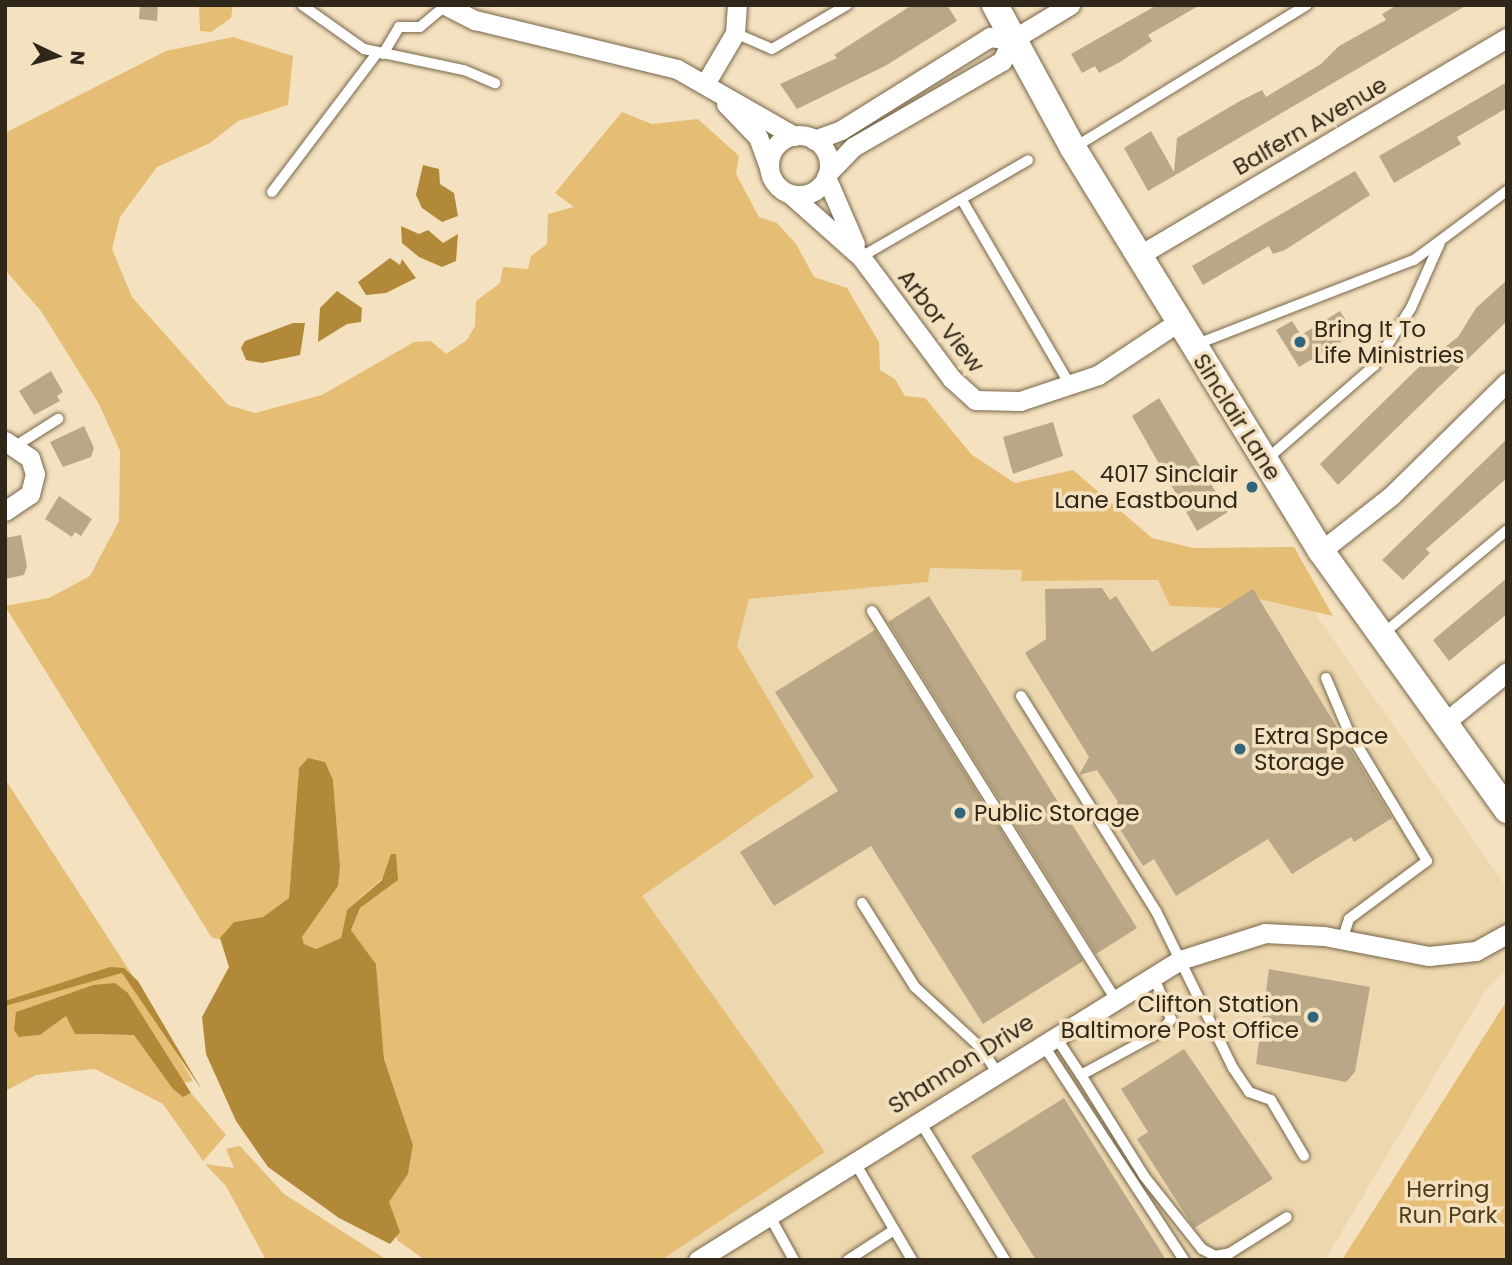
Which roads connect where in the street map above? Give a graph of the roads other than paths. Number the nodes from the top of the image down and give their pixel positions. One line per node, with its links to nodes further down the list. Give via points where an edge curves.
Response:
1 (302, 5): 11 (lane)
2 (737, 5): 8 (street)
3 (847, 5): 8 (lane, via 772,48)
4 (995, 5): 10 (main road, Sinclair Lane)
5 (1070, 5): 10 (street)
6 (1307, 5): 16 (lane)
7 (445, 6): 11 (lane, via 420,27 399,27); 13 (street, via 475,20 677,69)
8 (735, 33): 13 (street)
9 (1507, 38): 25 (street, Balfern Avenue)
10 (1012, 40): 15 (street, via 990,37 841,130); 16 (main road, Sinclair Lane); 19 (street, via 1002,61 853,147)
11 (380, 54): 12 (lane, via 464,70); 20 (lane)
12 (495, 83)
13 (705, 84): 14 (street); 18 (street, via 752,130)
14 (794, 136): 15 (street); 18 (street, via 773,151)
15 (814, 139): 19 (street, via 826,154)
16 (1073, 148): 25 (main road, Sinclair Lane)
17 (1027, 160): 23 (lane)
18 (769, 168): 22 (street, via 775,184)
19 (827, 175): 22 (street, via 811,192); 26 (street, Arbor View)
20 (272, 191)
21 (1507, 191): 24 (lane)
22 (790, 194): 26 (street, Arbor View)
23 (962, 200): 26 (lane); 30 (lane)
24 (1440, 243): 28 (lane, via 1414,260); 33 (lane, via 1428,277 1374,366)
25 (1138, 256): 27 (main road, Sinclair Lane)
26 (861, 257): 30 (street, Arbor View, via 952,379 975,400 1020,401)
27 (1178, 322): 28 (main road, Sinclair Lane); 30 (street, Arbor View, via 1114,368)
28 (1194, 346): 33 (main road, Sinclair Lane)
29 (1507, 382): 36 (street, via 1391,496)
30 (1070, 385)
31 (58, 419): 32 (lane)
32 (10, 439): 34 (street, via 35,474 30,494)
33 (1264, 462): 36 (main road, Sinclair Lane)
34 (5, 511)
35 (1507, 530): 38 (lane)
36 (1321, 551): 38 (main road, Sinclair Lane)
37 (872, 611): 49 (lane)
38 (1381, 636): 42 (main road, Sinclair Lane)
39 (1507, 672): 42 (street)
40 (1326, 678): 46 (lane, via 1348,730 1427,861 1349,919)
41 (1021, 696): 47 (lane, via 1156,911)
42 (1443, 724): 43 (main road, Sinclair Lane)
43 (1506, 807)
44 (862, 903): 51 (lane, via 915,987)
45 (1507, 934): 46 (street, Shannon Drive, via 1476,951 1429,956)
46 (1342, 940): 47 (street, Shannon Drive, via 1265,933)
47 (1180, 960): 48 (street, Shannon Drive); 54 (lane, via 1233,1068 1249,1091 1271,1100)
48 (1153, 975): 49 (street, Shannon Drive); 52 (lane, via 1171,1019 1162,1031)
49 (1114, 997): 50 (street, Shannon Drive)
50 (1048, 1038): 51 (street, Shannon Drive); 52 (lane); 64 (lane)
51 (996, 1070): 53 (street, Shannon Drive)
52 (1081, 1075): 57 (lane, via 1144,1176 1202,1249 1215,1256 1230,1253)
53 (918, 1120): 55 (street, Shannon Drive); 63 (lane)
54 (1304, 1156)
55 (854, 1161): 56 (street, Shannon Drive); 58 (lane)
56 (769, 1215): 59 (street, Shannon Drive); 60 (lane)
57 (1287, 1217)
58 (894, 1230): 61 (lane); 62 (lane)
59 (698, 1260)
60 (793, 1260)
61 (848, 1260)
62 (912, 1260)
63 (1004, 1260)
64 (1184, 1260)

